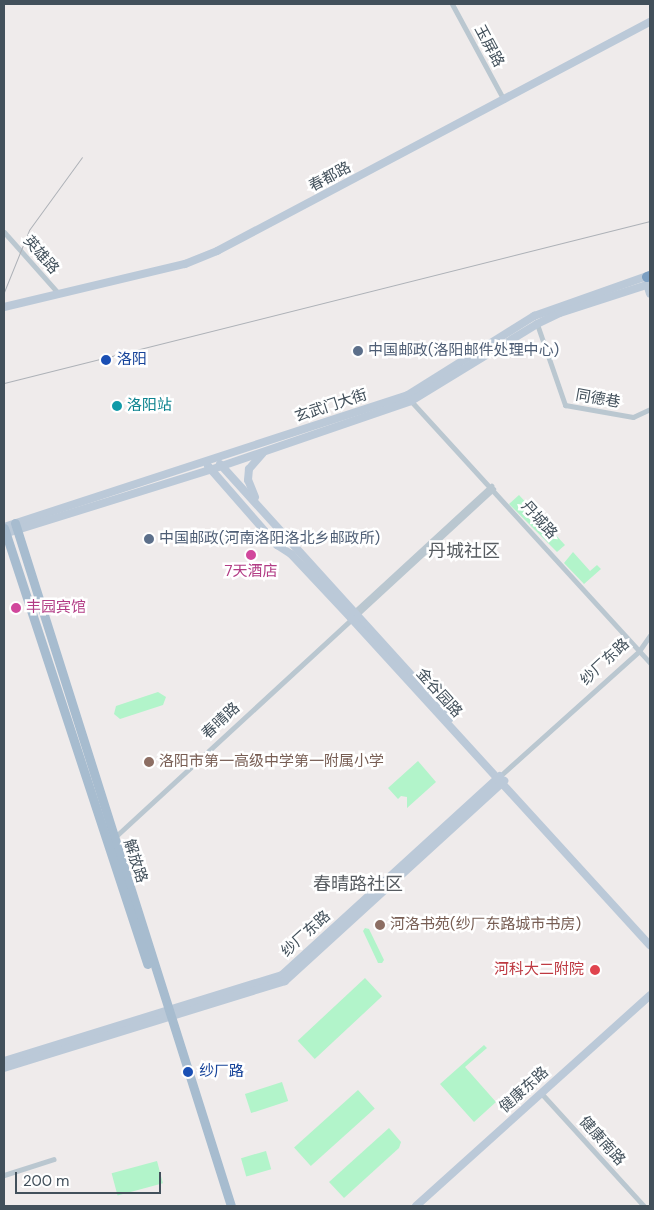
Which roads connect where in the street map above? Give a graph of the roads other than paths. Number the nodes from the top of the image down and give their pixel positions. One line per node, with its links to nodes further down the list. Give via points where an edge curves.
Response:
1 (452, 4): 3 (street, 玉屏路)
2 (650, 21): 3 (main road, 春都路)
3 (503, 99): 6 (main road, 春都路, via 217,251 185,264)
4 (4, 232): 6 (street, 英雄路)
5 (649, 280): 7 (main road); 9 (main road, 玄武门大街); 10 (main road, 玄武门大街, via 534,316)
6 (58, 293): 8 (main road, 春都路)
7 (650, 294)
8 (4, 306)
9 (537, 324): 10 (main road, 玄武门大街); 11 (street, 同德巷, via 565,405 634,418)
10 (409, 398): 12 (main road, 玄武门大街); 13 (main road, 玄武门大街); 17 (street, 丹城路)
11 (650, 409)
12 (271, 448): 15 (main road, 玄武门大街); 18 (main road, via 256,457 249,469 248,480 251,492)
13 (217, 458): 14 (main road, 玄武门大街); 15 (main road, 金谷园路)
14 (206, 462): 16 (main road, 金谷园路); 19 (main road, 玄武门大街)
15 (221, 466): 16 (main road, 玄武门大街); 18 (main road, 金谷园路)
16 (210, 470): 19 (main road, 玄武门大街); 21 (main road, 金谷园路, via 277,545)
17 (492, 488): 21 (street, 春晴路); 23 (street, 丹城路)
18 (268, 514): 21 (main road, 金谷园路)
19 (16, 527): 20 (main road, 玄武门大街); 26 (main road, 解放路)
20 (4, 531): 26 (main road, 解放路)
21 (354, 614): 25 (main road, 金谷园路); 26 (street, 春晴路)
22 (650, 635): 23 (street, 纱厂东路)
23 (639, 651): 24 (street, 丹城路); 25 (street, 纱厂东路)
24 (650, 663)
25 (502, 779): 27 (main road, 金谷园路); 28 (main road, 金谷园路); 30 (main road, 纱厂东路, via 282,975)
26 (110, 840): 30 (main road, 解放路)
27 (650, 940)
28 (650, 945)
29 (650, 995): 33 (main road, 健康东路)
30 (166, 1013): 31 (main road, 纱厂东路); 32 (main road, 纱厂东路); 36 (main road, 解放路); 37 (main road, 解放路)
31 (4, 1061)
32 (4, 1068)
33 (541, 1093): 38 (main road, 健康东路); 39 (street, 健康南路)
34 (54, 1159): 35 (street)
35 (4, 1175)
36 (227, 1206)
37 (231, 1206)
38 (416, 1206)
39 (644, 1206)

